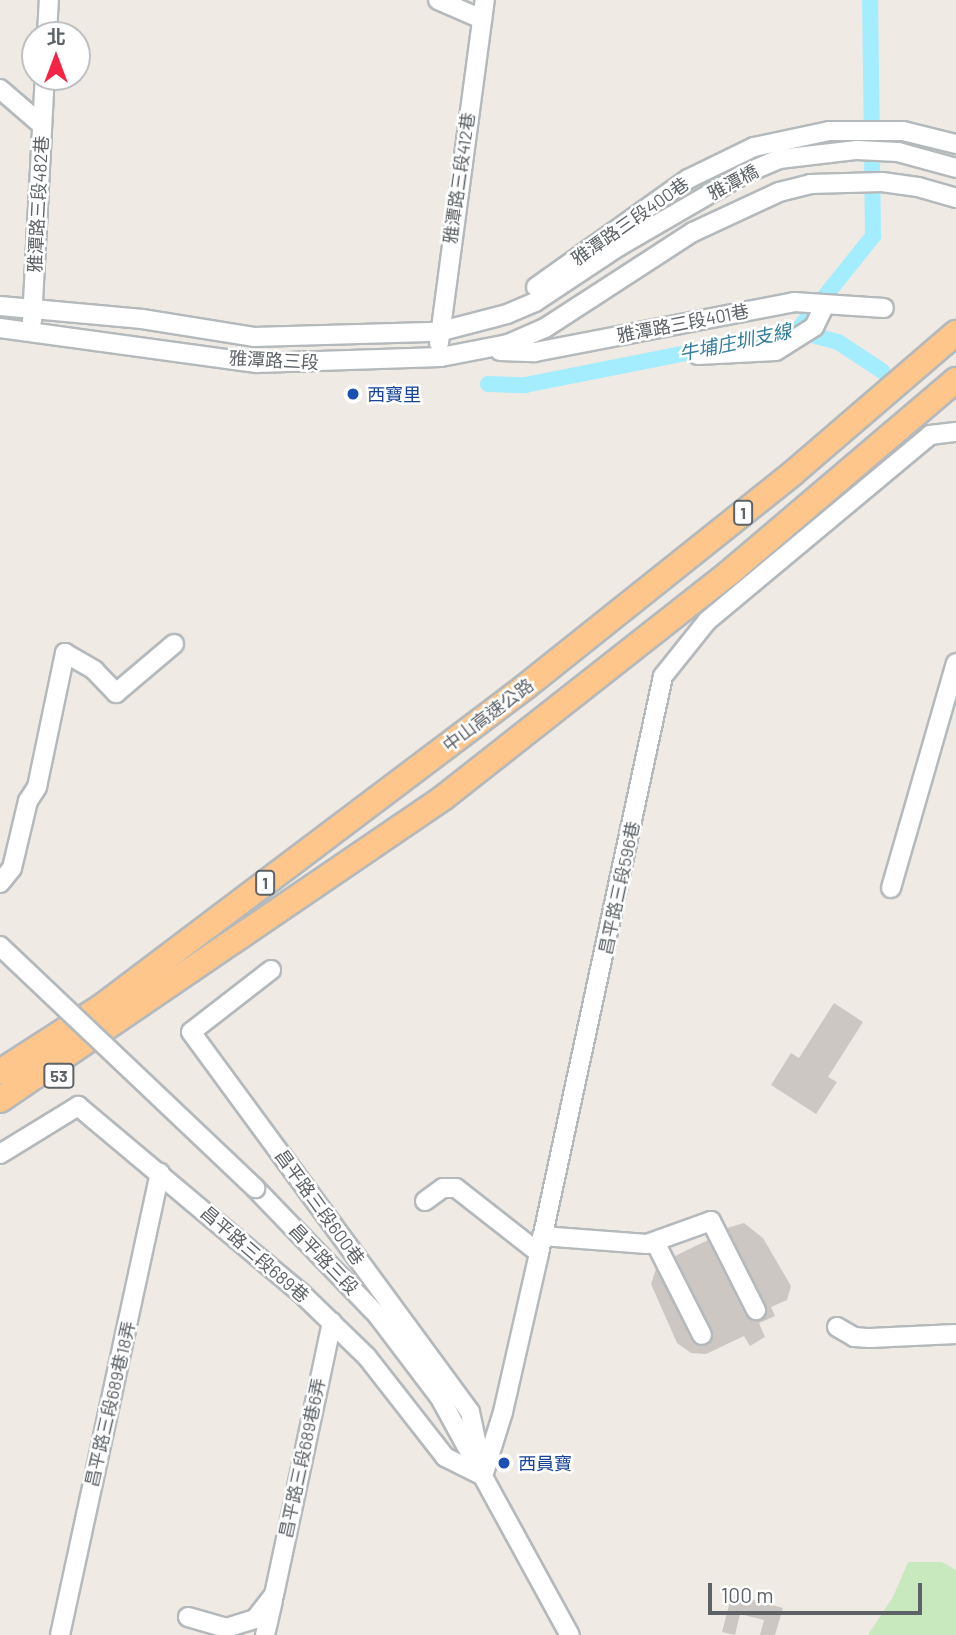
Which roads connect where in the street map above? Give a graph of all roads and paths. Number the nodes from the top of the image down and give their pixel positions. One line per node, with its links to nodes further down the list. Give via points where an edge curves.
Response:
1 (49, 0): 5 (street)
2 (438, 0): 4 (street)
3 (485, 0): 4 (street, 雅潭路三段412巷)
4 (482, 19): 20 (street, 雅潭路三段412巷)
5 (48, 21)
6 (0, 89): 8 (street)
7 (44, 91): 8 (street, 雅潭路三段482巷)
8 (42, 125): 16 (street, 雅潭路三段482巷)
9 (956, 144): 20 (street, 雅潭路三段400巷, via 903,131 829,131 754,148 688,179 514,302 485,318)
10 (956, 168): 12 (street, 雅潭橋, via 898,152 857,150 779,159 744,174 618,247)
11 (956, 198): 18 (street, 雅潭橋, via 882,182 810,184 779,192 693,232)
12 (535, 302): 20 (street, 雅潭路三段)
13 (823, 304): 15 (street, 雅潭路三段401巷); 22 (street, 雅潭路三段401巷, via 794,302 535,352); 23 (street, via 814,327 776,351)
14 (0, 306): 16 (street, 雅潭路三段)
15 (884, 308)
16 (32, 309): 19 (street, 雅潭路三段482巷); 20 (street, 雅潭路三段, via 142,319 254,337)
17 (0, 328): 19 (street, 雅潭路三段)
18 (545, 328): 22 (street, 雅潭路三段)
19 (31, 331): 24 (street, 雅潭路三段, via 257,363)
20 (438, 332): 24 (street, 雅潭路三段412巷)
21 (956, 333): 33 (highway, 中山高速公路 / 1, via 793,473)
22 (483, 351): 24 (street, 雅潭路三段)
23 (698, 355)
24 (441, 357)
25 (956, 380): 33 (highway, 中山高速公路 / 1, via 729,573 443,798)
26 (956, 432): 42 (street, 昌平路三段596巷, via 930,435 718,612 663,676)
27 (174, 644): 29 (street, via 116,693 94,670 65,653 37,787 28,801 12,868)
28 (956, 663): 30 (street)
29 (0, 884)
30 (891, 888)
31 (0, 946): 48 (street, 昌平路三段, bridge, via 256,1188 378,1316 440,1398)
32 (271, 970): 48 (street, 昌平路三段600巷, via 191,1032 470,1412)
33 (106, 1017): 34 (highway); 35 (highway, 中山高速公路 / 1); 36 (highway, 中山高速公路 / 1); 37 (highway, 53, via 49,1086)
34 (0, 1054)
35 (0, 1072)
36 (0, 1100)
37 (0, 1118)
38 (0, 1154): 39 (street, 昌平路三段689巷, via 78,1106)
39 (160, 1173): 44 (street, 昌平路三段689巷); 51 (street, 昌平路三段689巷18弄)
40 (425, 1201): 42 (street, via 443,1188 456,1188)
41 (655, 1242): 42 (street); 43 (street, via 711,1221); 47 (street)
42 (540, 1244): 48 (street, 昌平路三段596巷, via 503,1412)
43 (756, 1310)
44 (332, 1322): 48 (street, 昌平路三段689巷, via 367,1357 445,1457); 49 (street, 昌平路三段689巷6弄)
45 (837, 1327): 46 (street, via 854,1337 870,1338)
46 (956, 1334)
47 (702, 1335)
48 (483, 1476): 53 (street, 昌平路三段)
49 (274, 1595): 50 (street, 昌平路三段689巷6弄, via 256,1619 226,1628); 52 (street, 昌平路三段689巷6弄)
50 (188, 1616)
51 (60, 1635)
52 (265, 1635)
53 (570, 1635)

